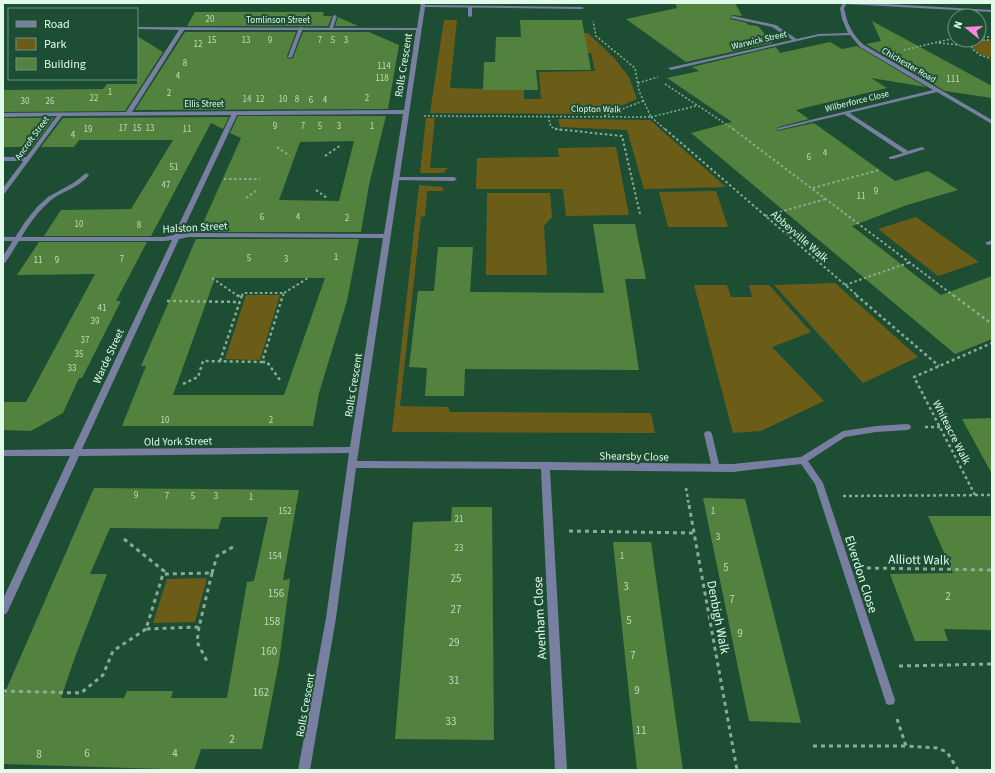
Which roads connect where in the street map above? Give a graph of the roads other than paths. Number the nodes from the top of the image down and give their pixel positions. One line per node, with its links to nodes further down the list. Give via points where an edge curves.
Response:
1 (845, 3): 5 (street); 14 (street, Chichester Road, via 842,9)
2 (423, 5): 3 (street); 13 (street, Rolls Crescent)
3 (470, 7): 4 (street); 7 (street)
4 (582, 8)
5 (992, 11)
6 (335, 16): 12 (street)
7 (470, 16)
8 (733, 17): 15 (street, via 774,26)
9 (138, 28): 10 (street, Tomlinson Street)
10 (182, 28): 11 (street, Tomlinson Street); 22 (street)
11 (301, 28): 12 (street, Tomlinson Street); 16 (street)
12 (331, 28): 13 (street, Tomlinson Street)
13 (419, 29): 23 (street, Rolls Crescent)
14 (851, 34): 15 (street, Warwick Street, via 823,34); 18 (street, Chichester Road, via 862,46)
15 (796, 40): 17 (street, Warwick Street)
16 (290, 57)
17 (671, 68)
18 (938, 90): 20 (street, Wilberforce Close); 25 (street, Chichester Road)
19 (235, 113): 22 (street, Ellis Street); 23 (street, Ellis Street); 37 (street, Warde Street)
20 (846, 113): 26 (street, Wilberforce Close); 28 (street)
21 (61, 114): 22 (street, Ellis Street); 24 (street, Ellis Street); 31 (street, Ancroft Street)
22 (128, 114)
23 (406, 114): 33 (street, Rolls Crescent)
24 (3, 115)
25 (991, 121)
26 (780, 129)
27 (922, 148): 28 (street)
28 (907, 153): 29 (street)
29 (891, 158)
30 (3, 159): 31 (street)
31 (27, 159): 35 (street, Ancroft Street)
32 (86, 175): 39 (street, via 80,183 44,203)
33 (396, 179): 34 (street); 36 (street, Rolls Crescent)
34 (454, 179)
35 (3, 192)
36 (388, 236): 37 (street, Halston Street); 43 (street, Rolls Crescent)
37 (176, 237): 39 (street, Halston Street); 45 (street, Warde Street)
38 (3, 239): 39 (street, Halston Street)
39 (18, 239): 40 (street)
40 (3, 261)
41 (907, 427): 46 (street, Shearsby Close, via 843,434)
42 (708, 434): 49 (street)
43 (354, 450): 45 (street, Old York Street); 47 (street, Rolls Crescent)
44 (3, 453): 45 (street, Old York Street)
45 (76, 453): 50 (street, Warde Street)
46 (803, 460): 49 (street, Shearsby Close); 51 (street, Elverdon Close, via 819,483)
47 (352, 464): 48 (street, Shearsby Close); 52 (street, Rolls Crescent, via 331,618)
48 (545, 465): 49 (street, Shearsby Close); 53 (street, Avenham Close)
49 (716, 468)
50 (3, 610)
51 (890, 700)
52 (304, 770)
53 (561, 770)

